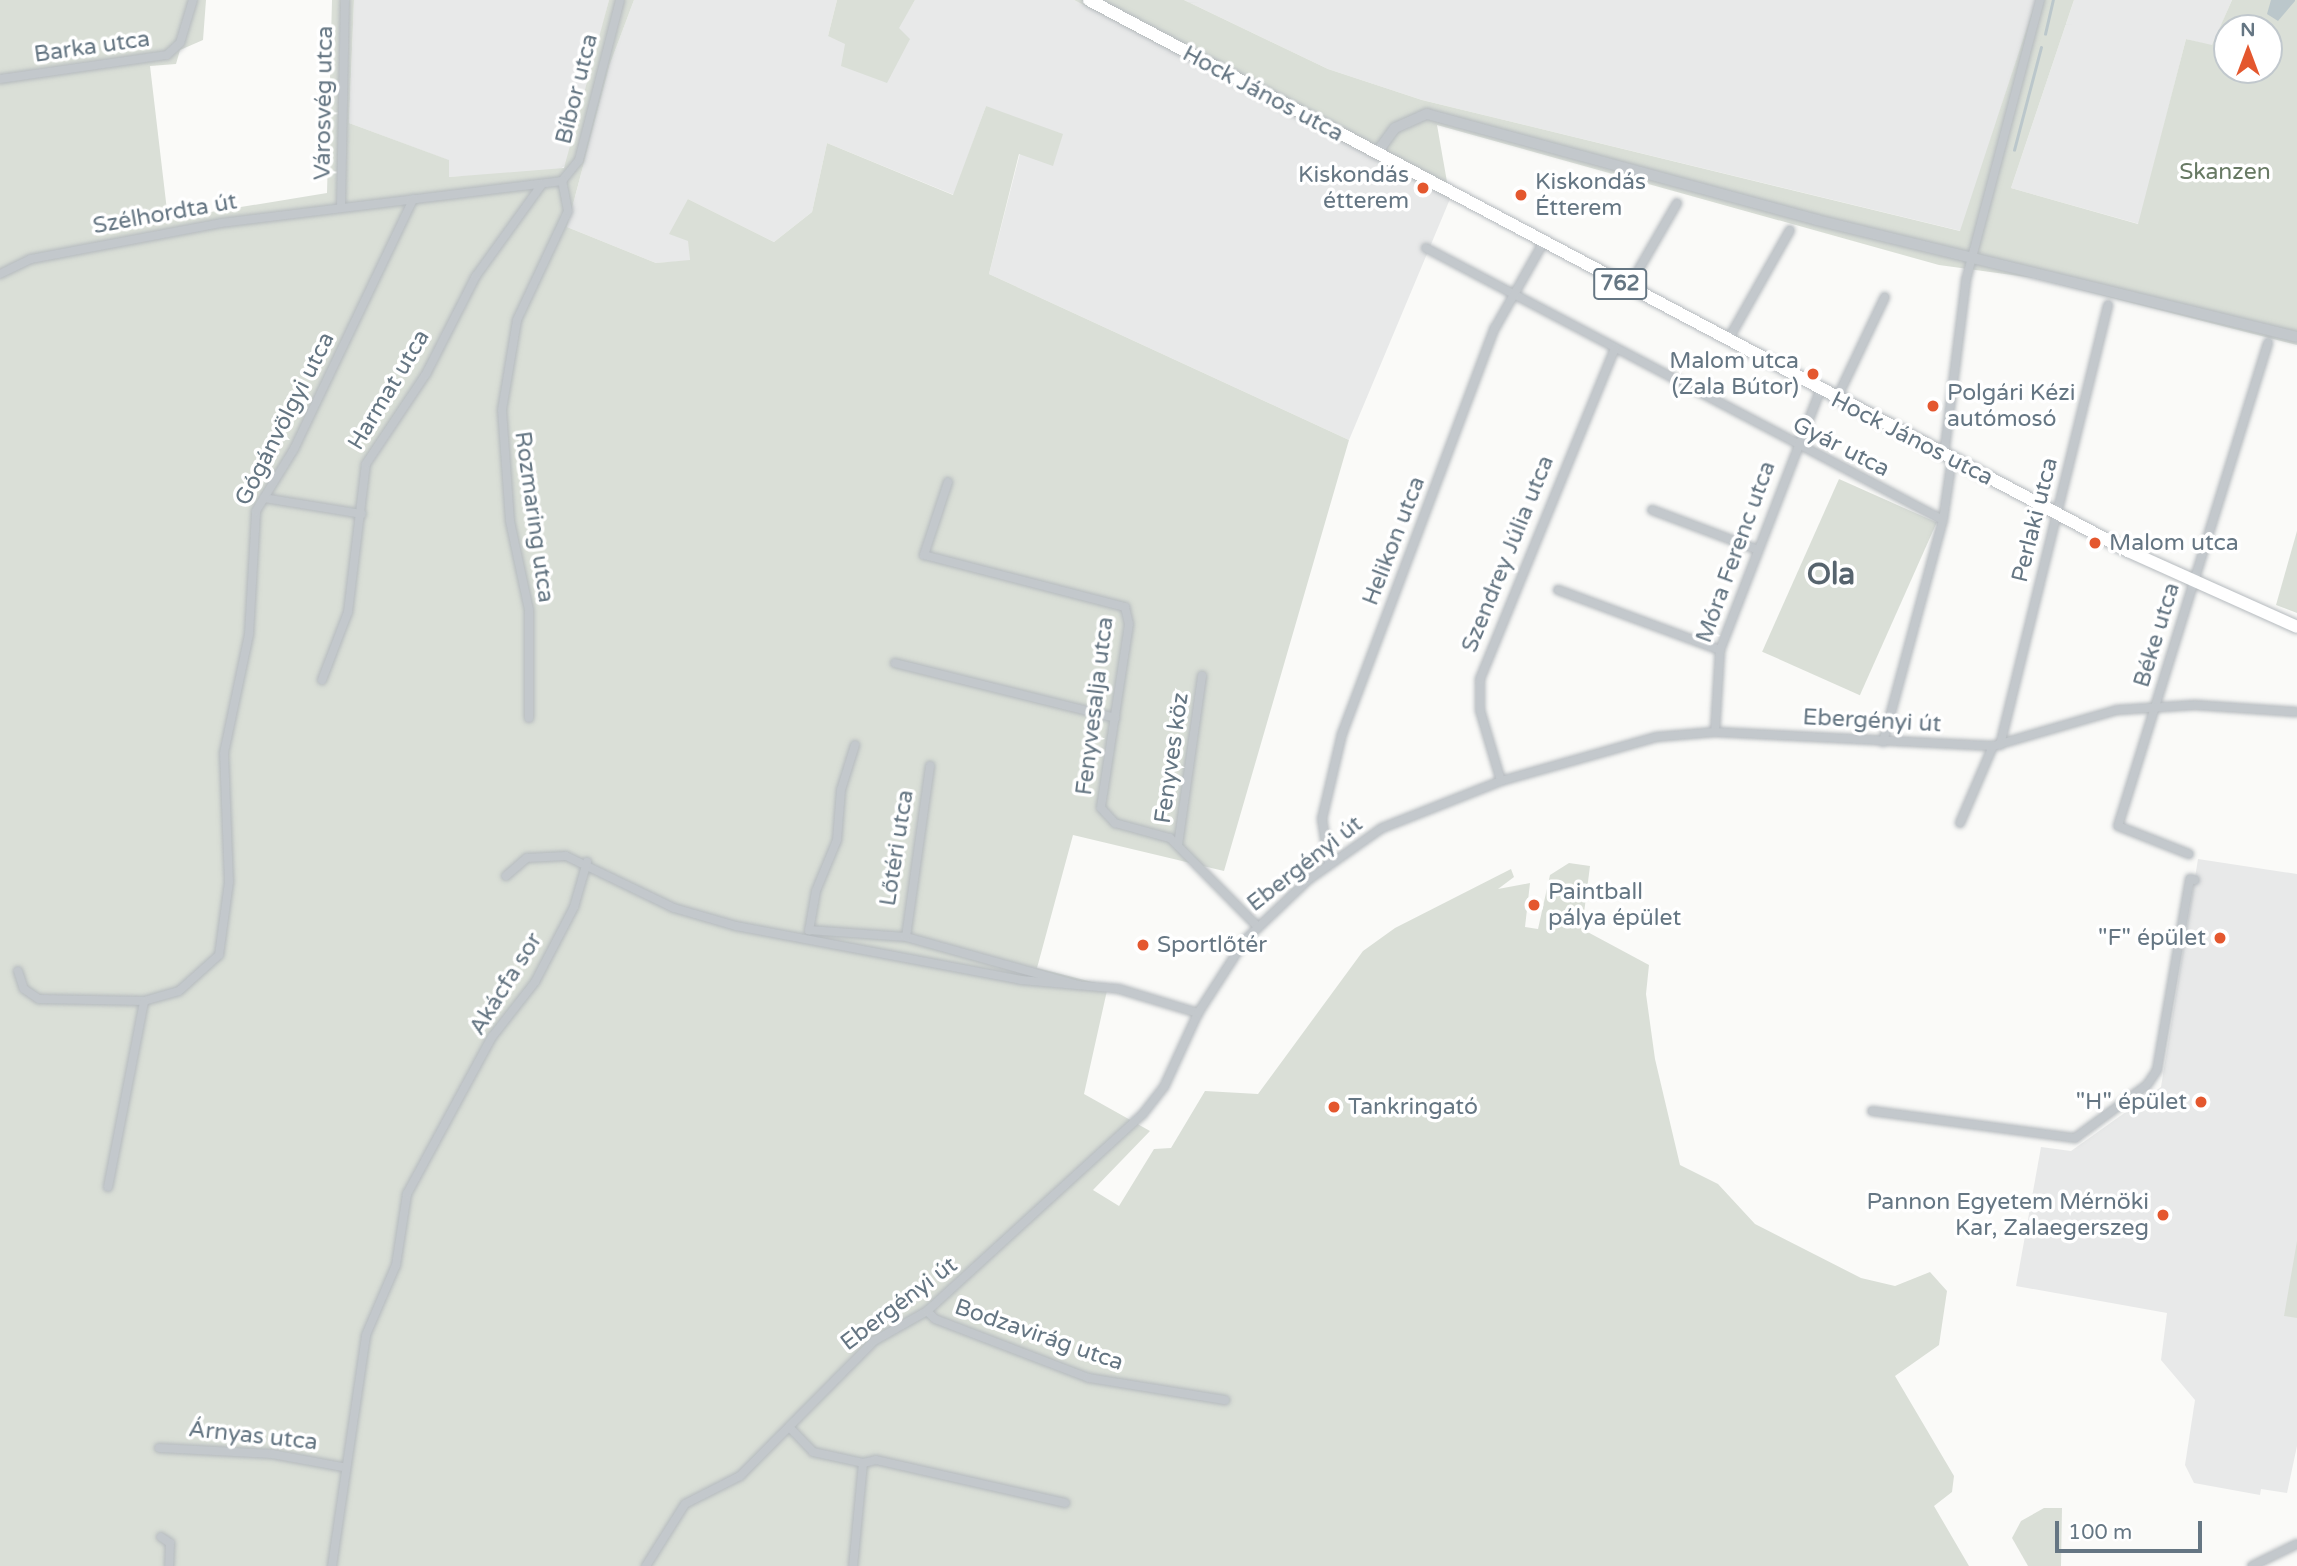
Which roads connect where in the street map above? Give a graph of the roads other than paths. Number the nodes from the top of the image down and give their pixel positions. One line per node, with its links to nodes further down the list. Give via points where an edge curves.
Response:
1 (193, 0): 6 (street, Barka utca, via 180,44 167,55)
2 (345, 0): 12 (street, Városvég utca)
3 (620, 0): 8 (street, Bíbor utca, via 579,160)
4 (1089, 0): 7 (main road, Hock János utca / 762)
5 (2040, 0): 16 (street)
6 (0, 79)
7 (1376, 154): 14 (main road, Hock János utca / 762); 16 (street, via 1402,122 1427,114)
8 (562, 181): 9 (street); 46 (street, Rozmaring utca, via 568,211 517,320 502,410 510,520 529,610)
9 (542, 184): 10 (street); 34 (street, Harmat utca, via 476,276 426,374 372,454 359,488)
10 (413, 199): 12 (street); 31 (street, Gógánvölgyi utca, via 294,449)
11 (1677, 203): 18 (street)
12 (341, 206): 17 (street, Szélhordta út, via 42,256)
13 (1790, 230): 23 (street)
14 (1543, 243): 18 (main road, Hock János utca / 762); 19 (street, Helikon utca)
15 (1426, 248): 19 (street, Gyár utca)
16 (1970, 256): 22 (street); 29 (street)
17 (0, 274)
18 (1628, 288): 23 (main road, Hock János utca / 762)
19 (1513, 293): 25 (street, Gyár utca); 58 (street, Helikon utca, via 1495,328 1342,734 1322,819)
20 (1885, 297): 27 (street)
21 (2108, 305): 33 (street, Perlaki utca)
22 (2297, 337)
23 (1728, 341): 26 (main road, Hock János utca / 762)
24 (2268, 344): 37 (street, Béke utca)
25 (1615, 348): 28 (street, Gyár utca); 53 (street, Szendrey Júlia utca, via 1483,667 1480,710)
26 (1820, 391): 27 (main road, Hock János utca / 762); 28 (street, Móra Ferenc utca)
27 (1836, 400): 29 (main road, Hock János utca / 762)
28 (1795, 446): 35 (street, Gyár utca); 36 (street, Móra Ferenc utca)
29 (1948, 457): 33 (main road, Hock János utca / 762); 35 (street)
30 (948, 482): 47 (street, Fenyvesalja utca, via 924,555 1125,607 1129,625)
31 (264, 498): 34 (street); 65 (street, Gógánvölgyi utca, via 256,511 249,634 225,753 229,882 223,941 219,955 189,984)
32 (1652, 510): 36 (street)
33 (2056, 513): 37 (main road, Hock János utca / 762); 50 (street, Perlaki utca)
34 (362, 514): 43 (street, Harmat utca, via 348,612)
35 (1943, 520): 49 (street)
36 (1756, 549): 40 (street, Móra Ferenc utca)
37 (2193, 584): 39 (main road, Hock János utca / 762); 44 (street, Béke utca)
38 (1558, 590): 40 (street)
39 (2297, 627)
40 (1720, 650): 48 (street, Móra Ferenc utca)
41 (895, 663): 47 (street)
42 (1202, 676): 55 (street, Fenyves köz)
43 (322, 680)
44 (2156, 707): 45 (street, Ebergényi út); 50 (street, Ebergényi út, via 2117,710); 56 (street, Béke utca, via 2118,826)
45 (2297, 712)
46 (529, 718)
47 (1115, 718): 55 (street, Fenyvesalja utca, via 1104,814)
48 (1715, 732): 49 (street, Ebergényi út); 53 (street, Ebergényi út, via 1626,744)
49 (1883, 742): 50 (street, Ebergényi út)
50 (1997, 745): 54 (street, Perlaki utca)
51 (855, 746): 62 (street, via 841,790 837,840 816,891 809,930)
52 (930, 766): 62 (street, Lőtéri utca)
53 (1502, 780): 58 (street, Ebergényi út, via 1412,813)
54 (1960, 823)
55 (1178, 845): 61 (street, Fenyvesalja utca)
56 (2189, 854)
57 (587, 862): 59 (street, via 527,858); 64 (street, via 674,908 736,926); 74 (street, Akácfa sor, via 574,907 535,982 502,1020 410,1185 396,1265 366,1335)
58 (1329, 864): 61 (street, Ebergényi út)
59 (506, 876)
60 (2195, 880): 67 (street, via 2190,879 2157,1070 2147,1085 2075,1138)
61 (1257, 926): 66 (street, Ebergényi út)
62 (906, 937): 64 (street)
63 (18, 971): 65 (street, Gógánvölgyi utca, via 24,989 39,999)
64 (1078, 985): 66 (street, via 1119,989)
65 (144, 1001): 68 (street)
66 (1198, 1013): 69 (street, Ebergényi út, via 1154,1102)
67 (1872, 1111)
68 (108, 1187)
69 (927, 1311): 70 (street, Bodzavirág utca, via 935,1319 1089,1378); 71 (street, Ebergényi út, via 874,1341)
70 (1225, 1399)
71 (792, 1430): 73 (street, via 813,1452); 80 (street, Ebergényi út, via 740,1476 685,1504)
72 (159, 1448): 74 (street, Árnyas utca, via 261,1453)
73 (863, 1463): 75 (street, via 876,1460); 81 (street)
74 (342, 1467): 79 (street, Akácfa sor)
75 (1065, 1503)
76 (160, 1537): 78 (street, via 170,1543)
77 (2297, 1544): 82 (street)
78 (169, 1566)
79 (332, 1566)
80 (646, 1566)
81 (853, 1566)
82 (2252, 1566)

